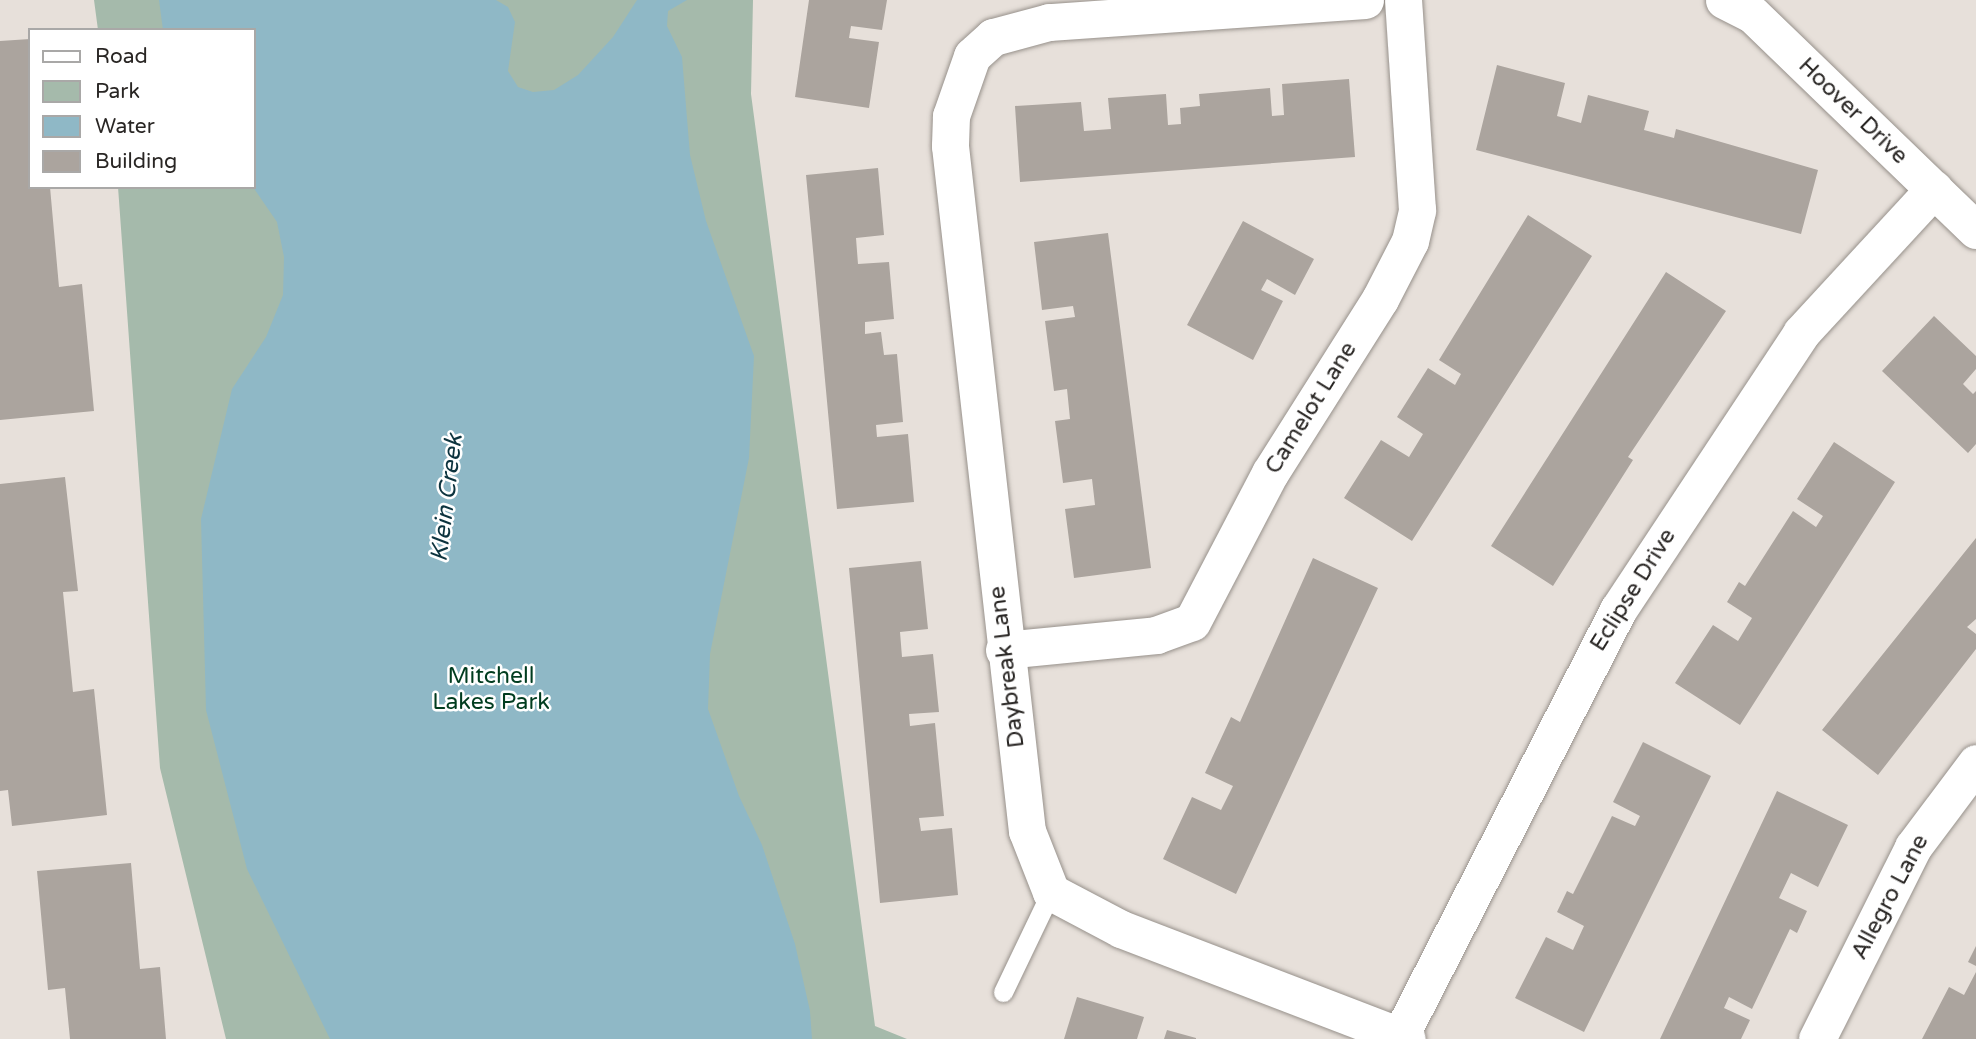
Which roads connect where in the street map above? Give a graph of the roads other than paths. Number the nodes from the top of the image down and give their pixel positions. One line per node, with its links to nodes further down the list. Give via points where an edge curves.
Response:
1 (1366, 0): 6 (street, Daybreak Lane, via 1049,22 993,37 972,57 951,116 950,146)
2 (1403, 0): 6 (street, Camelot Lane, via 1417,210 1410,241 1380,299 1270,472 1192,622 1156,635)
3 (1724, 0): 4 (street, Hoover Drive, via 1752,14)
4 (1934, 190): 5 (street, Hoover Drive); 10 (street, Eclipse Drive, via 1801,333 1618,610)
5 (1976, 230)
6 (1004, 650): 8 (street, Daybreak Lane, via 1027,831)
7 (1976, 764): 11 (street, Allegro Lane, via 1913,847)
8 (1051, 892): 9 (lane); 10 (street, via 1121,929)
9 (1003, 992)
10 (1404, 1038)
11 (1818, 1039)

